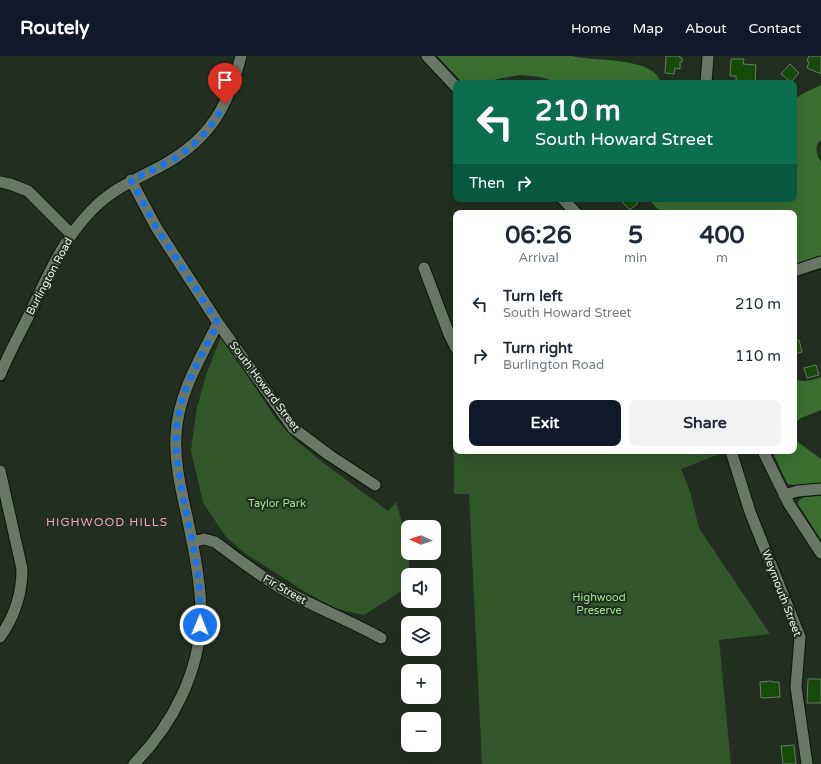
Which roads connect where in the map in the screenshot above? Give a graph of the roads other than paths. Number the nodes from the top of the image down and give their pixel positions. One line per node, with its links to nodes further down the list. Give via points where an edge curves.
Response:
1 (241, 56): 6 (street, Burlington Road, via 235,81 225,104 200,139 180,155)
2 (426, 56): 5 (street)
3 (708, 56): 4 (street)
4 (706, 80)
5 (453, 84)
6 (131, 180): 10 (street, Burlington Road, via 92,209); 14 (street, South Howard Street, via 156,227)
7 (0, 182): 10 (street, via 28,191)
8 (565, 202): 9 (street)
9 (573, 210)
10 (71, 234): 16 (street, Burlington Road, via 57,256)
11 (821, 262): 13 (street)
12 (424, 268): 15 (street)
13 (797, 270)
14 (218, 323): 20 (street, South Howard Street, via 293,428); 23 (street, via 186,389 177,424 176,457)
15 (453, 342)
16 (0, 375)
17 (732, 454): 28 (street, Weymouth Street, via 750,512 800,637 796,687)
18 (765, 454): 22 (street)
19 (0, 471): 25 (street, via 20,556 22,576 18,604)
20 (375, 485)
21 (821, 489): 22 (street, via 796,491)
22 (784, 495): 24 (street)
23 (192, 542): 26 (street, Fir Street, via 204,539 215,542 280,588); 27 (street, via 199,582 201,616 195,656 186,688 174,714 160,735)
24 (821, 553)
25 (0, 637)
26 (381, 638)
27 (134, 764)
28 (807, 764)

